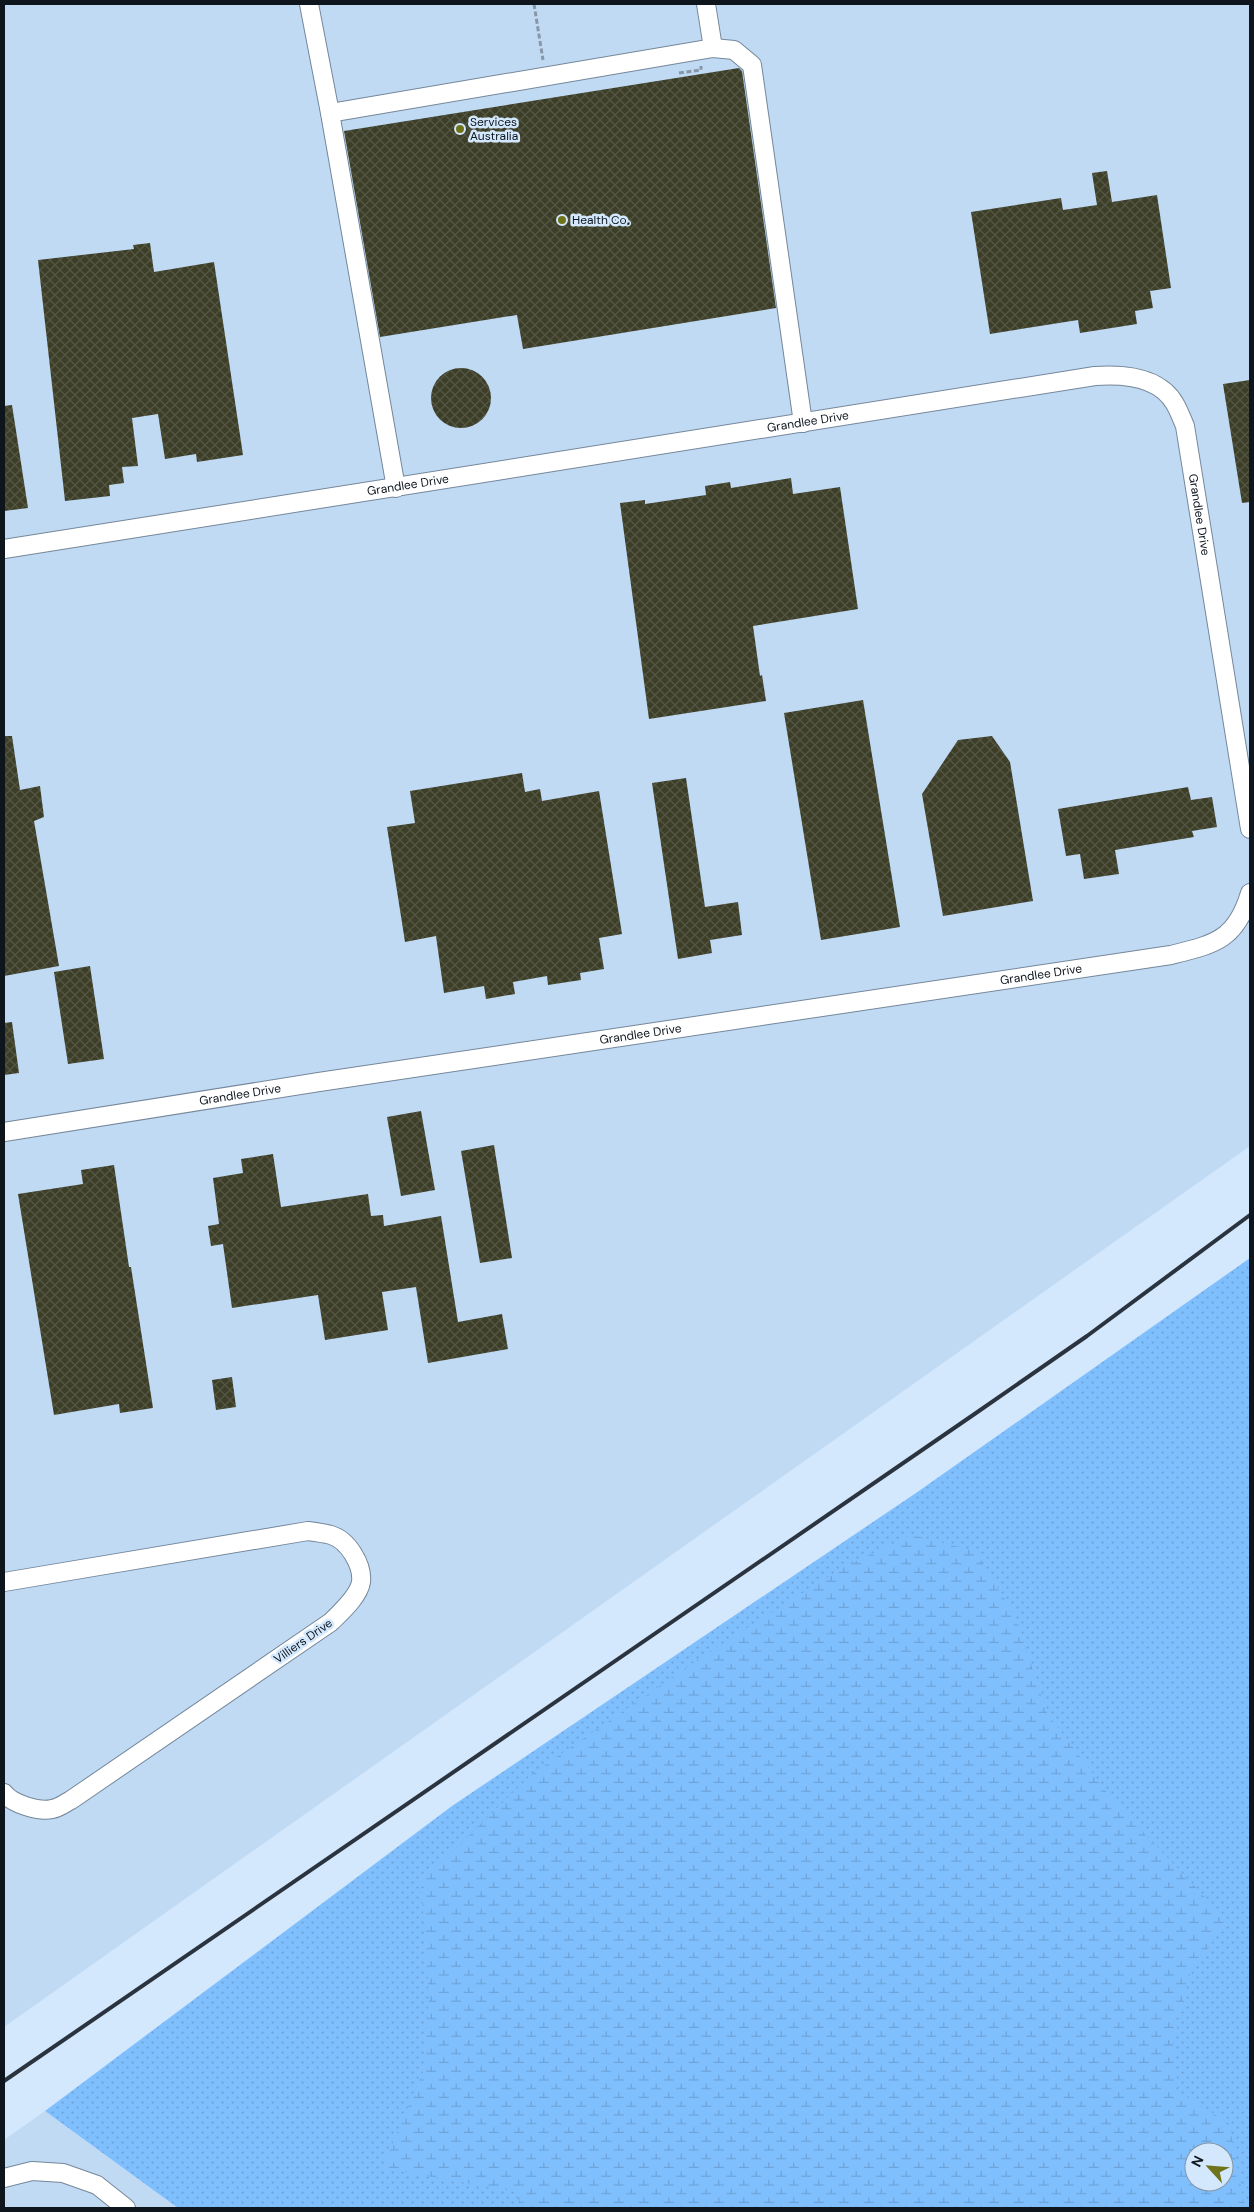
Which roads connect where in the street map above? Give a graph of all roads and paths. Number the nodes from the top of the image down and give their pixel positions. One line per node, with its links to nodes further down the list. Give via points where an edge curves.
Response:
1 (309, 4): 6 (street)
2 (534, 4): 5 (path)
3 (706, 4): 4 (street)
4 (713, 48): 5 (street); 7 (street, via 734,50 752,65)
5 (546, 77): 6 (street)
6 (330, 113): 8 (street)
7 (803, 423): 8 (street, Grandlee Drive); 10 (street, Grandlee Drive, via 1095,376 1125,376 1162,389 1175,403 1185,426)
8 (396, 488): 9 (street, Grandlee Drive)
9 (4, 549)
10 (1250, 829)
11 (1250, 893): 12 (street, Grandlee Drive, via 1240,918 1227,935 1207,946 1171,954)
12 (4, 1132)
13 (4, 1582): 14 (street, Villiers Drive, via 308,1531 333,1535 350,1548 361,1582 349,1604 331,1622 71,1800 52,1809 30,1808 7,1798)
14 (4, 1793)
15 (4, 2178): 16 (street, via 32,2171 63,2173 97,2185)
16 (126, 2208)

